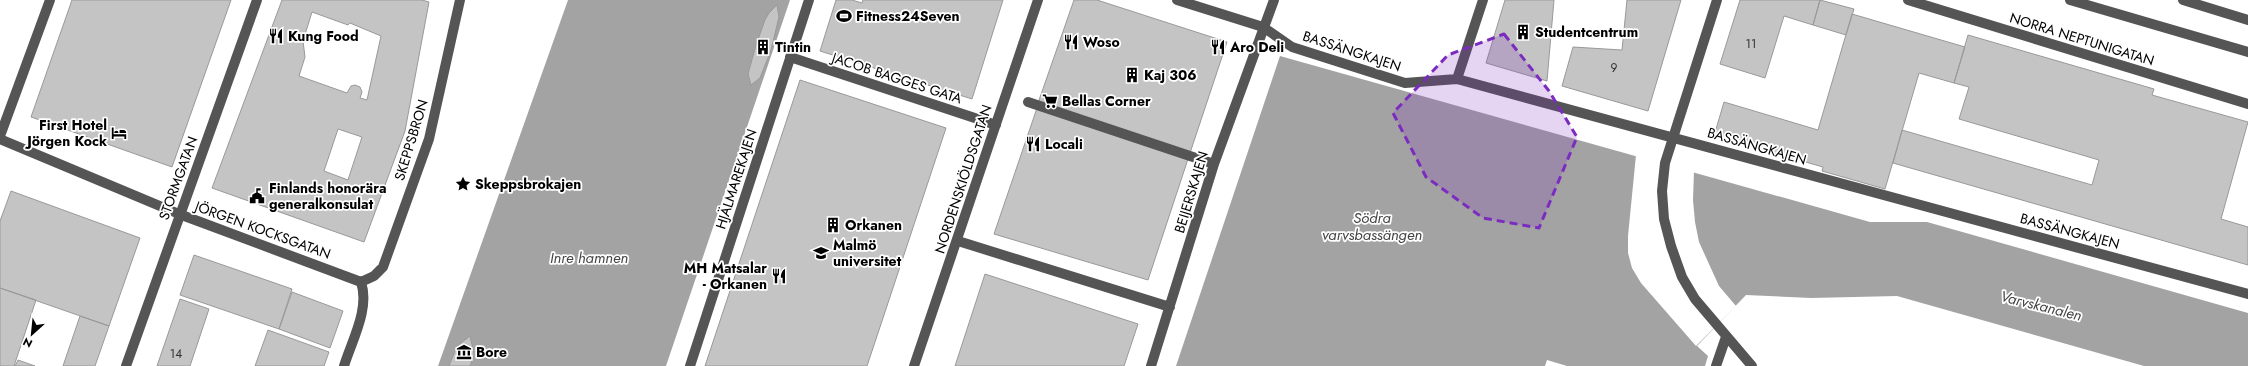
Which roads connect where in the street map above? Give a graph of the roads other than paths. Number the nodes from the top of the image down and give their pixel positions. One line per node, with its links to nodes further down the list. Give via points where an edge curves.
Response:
1 (50, 0): 21 (street)
2 (257, 0): 25 (street, STORMGATAN)
3 (460, 0): 27 (street, SKEPPSBRON, via 429,139 383,267 374,276)
4 (809, 0): 16 (street, HJÄLMAREKAJEN)
5 (1038, 0): 20 (street, NORDENSKIÖLDSGATAN)
6 (1177, 0): 14 (street, BASSÄNGKAJEN)
7 (1274, 0): 14 (street, BEIJERSKAJEN)
8 (1483, 0): 17 (street)
9 (1717, 0): 22 (street)
10 (1908, 0): 19 (street, NORRA NEPTUNIGATAN)
11 (2070, 0): 15 (street)
12 (2183, 0): 13 (street)
13 (2248, 20)
14 (1263, 27): 17 (street, BASSÄNGKAJEN, via 1292,47 1405,83); 24 (street, BEIJERSKAJEN)
15 (2248, 52)
16 (790, 57): 20 (street, JACOB BAGGES GATA); 33 (street, HJÄLMAREKAJEN)
17 (1457, 79): 22 (street, BASSÄNGKAJEN)
18 (1028, 102): 24 (street)
19 (2248, 104)
20 (996, 125): 26 (street, NORDENSKIÖLDSGATAN)
21 (0, 136)
22 (1674, 136): 28 (street, BASSÄNGKAJEN, via 1770,165); 30 (street, via 1665,163 1662,191 1664,219 1682,277 1695,299)
23 (0, 139): 25 (street, JÖRGEN KOCKSGATAN)
24 (1214, 164): 29 (street, BEIJERSKAJEN)
25 (179, 214): 27 (street, JÖRGEN KOCKSGATAN); 31 (street, STORMGATAN)
26 (958, 241): 29 (street); 34 (street, NORDENSKIÖLDSGATAN)
27 (361, 282): 32 (street, via 365,293 364,307)
28 (2248, 294)
29 (1170, 307): 35 (street, BEIJERSKAJEN)
30 (1726, 337): 36 (street); 37 (street)
31 (126, 366)
32 (344, 366)
33 (690, 366)
34 (914, 366)
35 (1151, 366)
36 (1716, 366)
37 (1752, 366)

